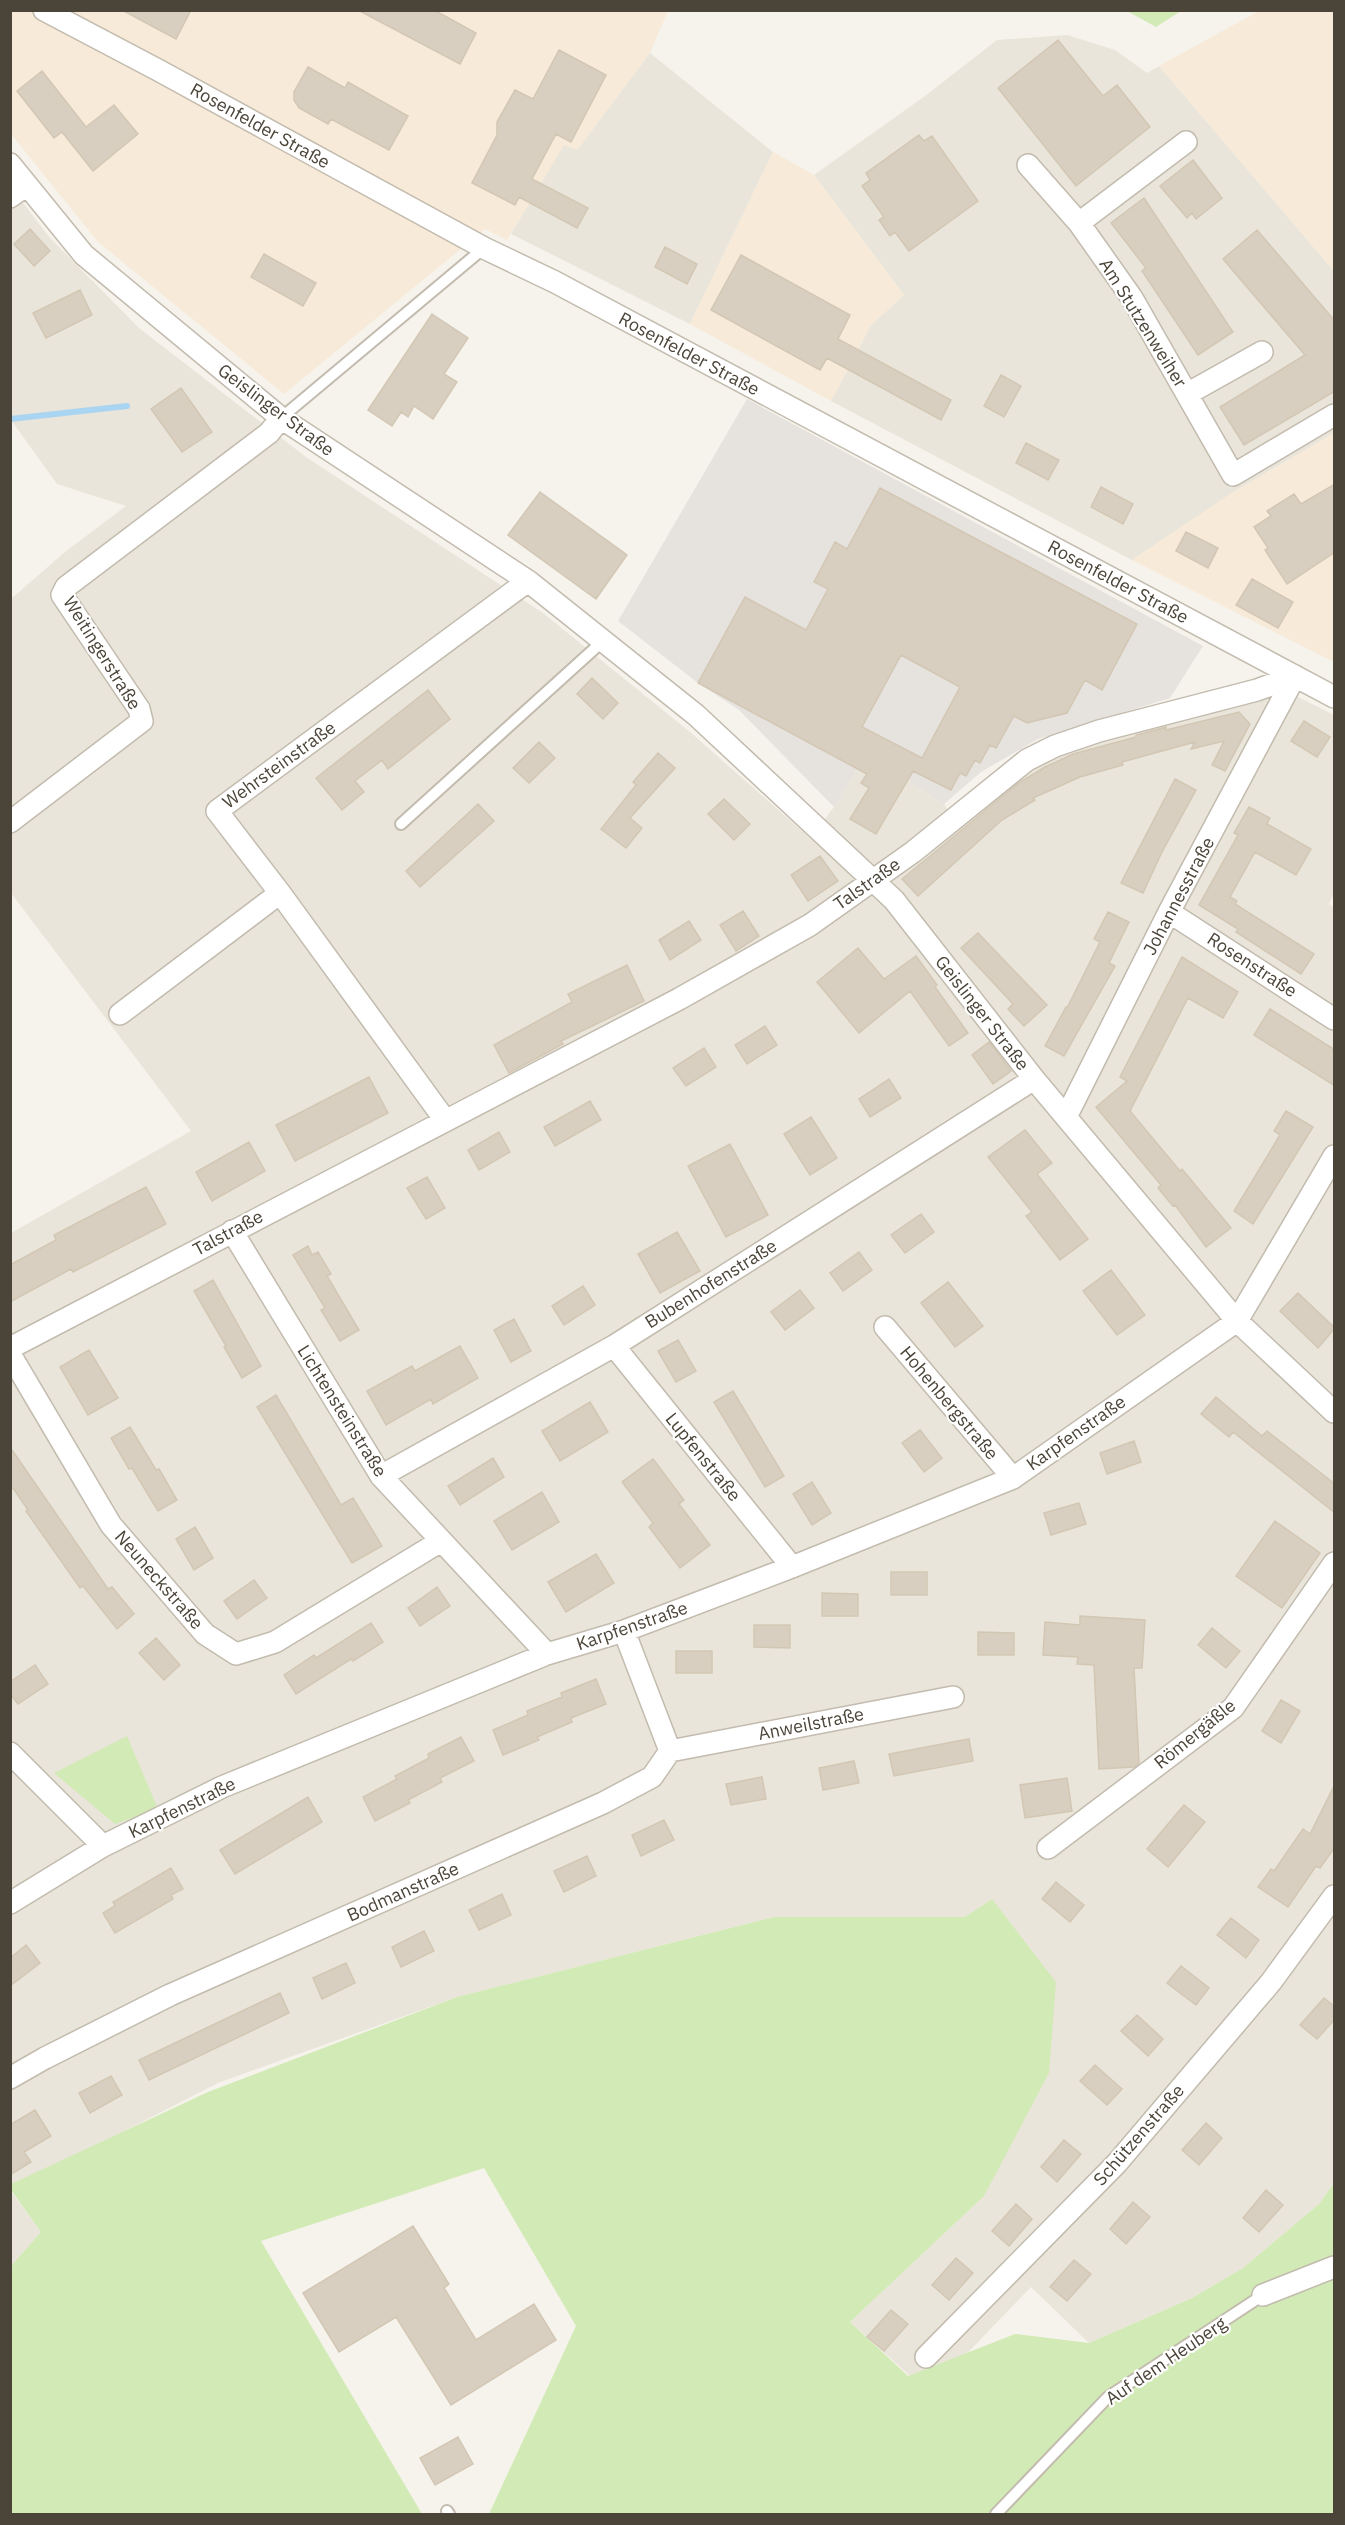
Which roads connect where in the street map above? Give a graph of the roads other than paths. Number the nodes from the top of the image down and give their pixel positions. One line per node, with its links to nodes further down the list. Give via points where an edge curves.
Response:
1 (44, 10): 7 (street, Rosenfelder Straße)
2 (1186, 142): 6 (street)
3 (10, 164): 5 (street, Geislinger Straße)
4 (1028, 165): 6 (street, Am Stutzenweiher)
5 (19, 191): 11 (street, Geislinger Straße, via 84,255)
6 (1079, 224): 9 (street, Am Stutzenweiher, via 1132,298)
7 (484, 248): 11 (lane); 14 (street, Rosenfelder Straße, via 555,282)
8 (1262, 352): 9 (street, Am Stutzenweiher)
9 (1187, 394): 10 (street, Am Stutzenweiher, via 1233,475)
10 (1335, 415)
11 (281, 418): 12 (street, Geislinger Straße); 16 (street, Weitingerstraße, via 269,433 66,587 62,595 140,709 142,721)
12 (528, 581): 13 (street, Geislinger Straße); 19 (street, Wehrsteinstraße, via 217,811)
13 (603, 641): 17 (lane); 18 (street, Geislinger Straße, via 696,715)
14 (1295, 676): 15 (street, Rosenfelder Straße); 18 (street, Talstraße, via 1055,746 1027,760); 20 (street, Johannesstraße)
15 (1335, 698)
16 (10, 822)
17 (401, 824)
18 (873, 880): 23 (street, Geislinger Straße, via 894,900); 25 (street, Talstraße, via 810,925 709,982)
19 (280, 892): 21 (street); 25 (street)
20 (1169, 912): 22 (street, Rosenstraße); 24 (street, Johannesstraße)
21 (120, 1014)
22 (1335, 1019)
23 (1034, 1079): 24 (street, Geislinger Straße); 30 (street, Bubenhofenstraße)
24 (1066, 1117): 28 (street, Geislinger Straße)
25 (445, 1120): 27 (street, Talstraße)
26 (1335, 1156): 28 (street)
27 (232, 1231): 31 (street, Talstraße); 34 (street, Lichtensteinstraße)
28 (1237, 1321): 33 (street, Geislinger Straße); 35 (street, Karpfenstraße)
29 (885, 1328): 35 (street, Hohenbergstraße)
30 (614, 1346): 34 (street, Bubenhofenstraße); 38 (street, Lupfenstraße)
31 (10, 1348)
32 (10, 1354): 36 (street, Neuneckstraße, via 111,1526 205,1634 236,1654 275,1641)
33 (1335, 1412)
34 (381, 1476): 36 (street, Lichtensteinstraße)
35 (1013, 1478): 38 (street, Karpfenstraße)
36 (441, 1541): 40 (street, Lichtensteinstraße)
37 (1335, 1563): 45 (street, Römergäßle, via 1233,1707)
38 (792, 1567): 39 (street, Karpfenstraße)
39 (624, 1631): 40 (street, Karpfenstraße); 42 (street)
40 (547, 1654): 44 (street, Karpfenstraße, via 222,1787)
41 (953, 1697): 42 (street, Anweilstraße)
42 (670, 1751): 48 (street, Bodmanstraße, via 652,1777 603,1803 170,1995)
43 (10, 1753): 44 (street)
44 (103, 1846): 47 (street, Karpfenstraße)
45 (1048, 1848)
46 (1335, 1896): 51 (street, Schützenstraße, via 1270,1982 1117,2163)
47 (10, 1903)
48 (10, 2078)
49 (1335, 2267): 50 (street, Auf dem Heuberg)
50 (1263, 2295): 52 (lane, Auf dem Heuberg, via 1108,2397)
51 (926, 2357)
52 (996, 2514)

